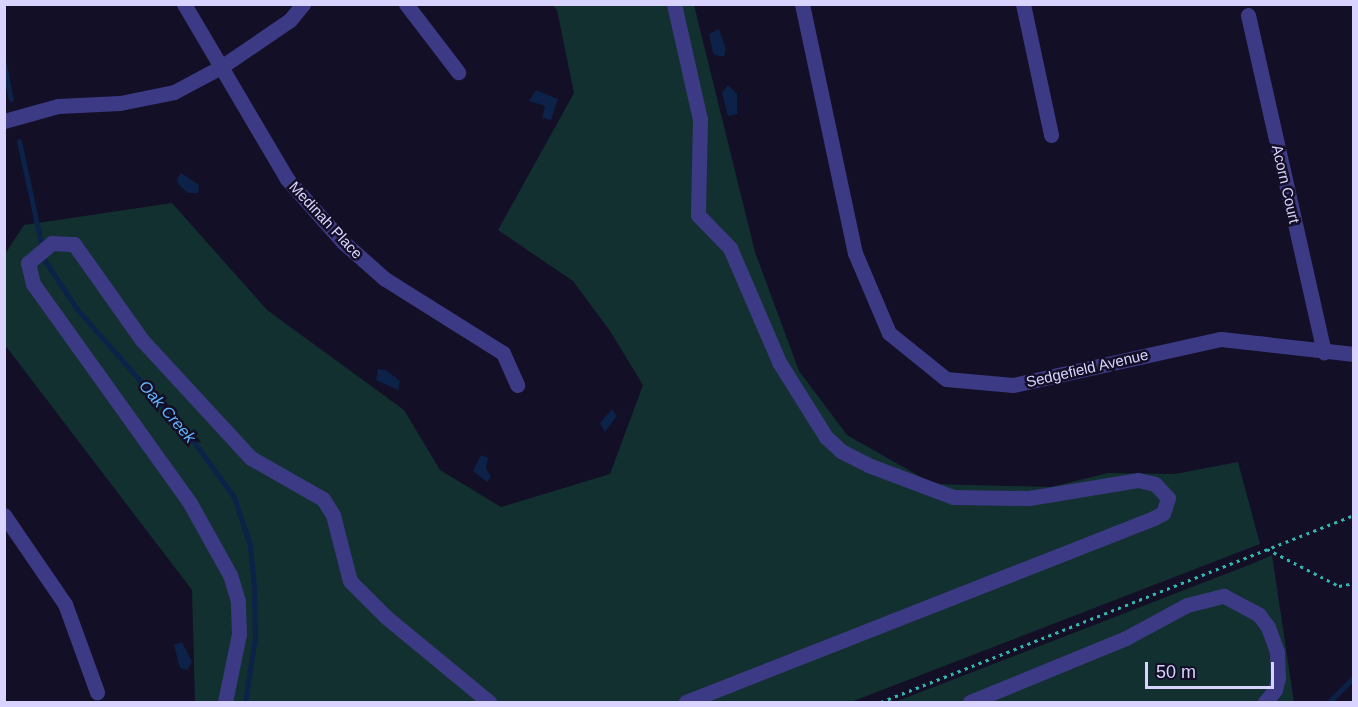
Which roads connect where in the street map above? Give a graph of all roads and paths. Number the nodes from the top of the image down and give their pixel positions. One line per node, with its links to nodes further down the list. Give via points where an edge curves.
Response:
1 (184, 4): 8 (street, Medinah Place)
2 (303, 4): 8 (street, via 290,20)
3 (406, 4): 9 (street)
4 (674, 4): 22 (street, via 700,119 698,215 730,248 779,362 826,437 841,452 953,497 1029,498 1138,480 1155,484 1168,498 1163,513 1154,518)
5 (802, 4): 12 (street, Sedgefield Avenue, via 855,253 889,333 945,379 1013,385 1221,339)
6 (1023, 4): 11 (street)
7 (1248, 15): 12 (street, Acorn Court)
8 (221, 68): 10 (street, via 174,92 120,103 58,106); 14 (street, Medinah Place, via 287,179 343,242 385,279 503,353)
9 (458, 72)
10 (4, 121)
11 (1051, 135)
12 (1324, 353): 13 (street, Sedgefield Avenue)
13 (1353, 354)
14 (517, 385)
15 (4, 515): 19 (street, via 65,604)
16 (1353, 515): 17 (path)
17 (1267, 549): 18 (path, via 1339,586); 23 (path)
18 (1353, 583)
19 (98, 692)
20 (225, 702): 21 (street, via 239,634 238,601 230,575 190,504 33,284 27,271 31,258 52,243 64,241 80,250 114,305 142,340 251,458 323,499 333,515 350,581 386,617)
21 (489, 702)
22 (686, 702)
23 (881, 702)
24 (970, 702): 25 (street, via 1126,639 1187,606 1224,596 1259,615 1268,627 1277,652 1278,678 1275,690)
25 (1265, 702)

